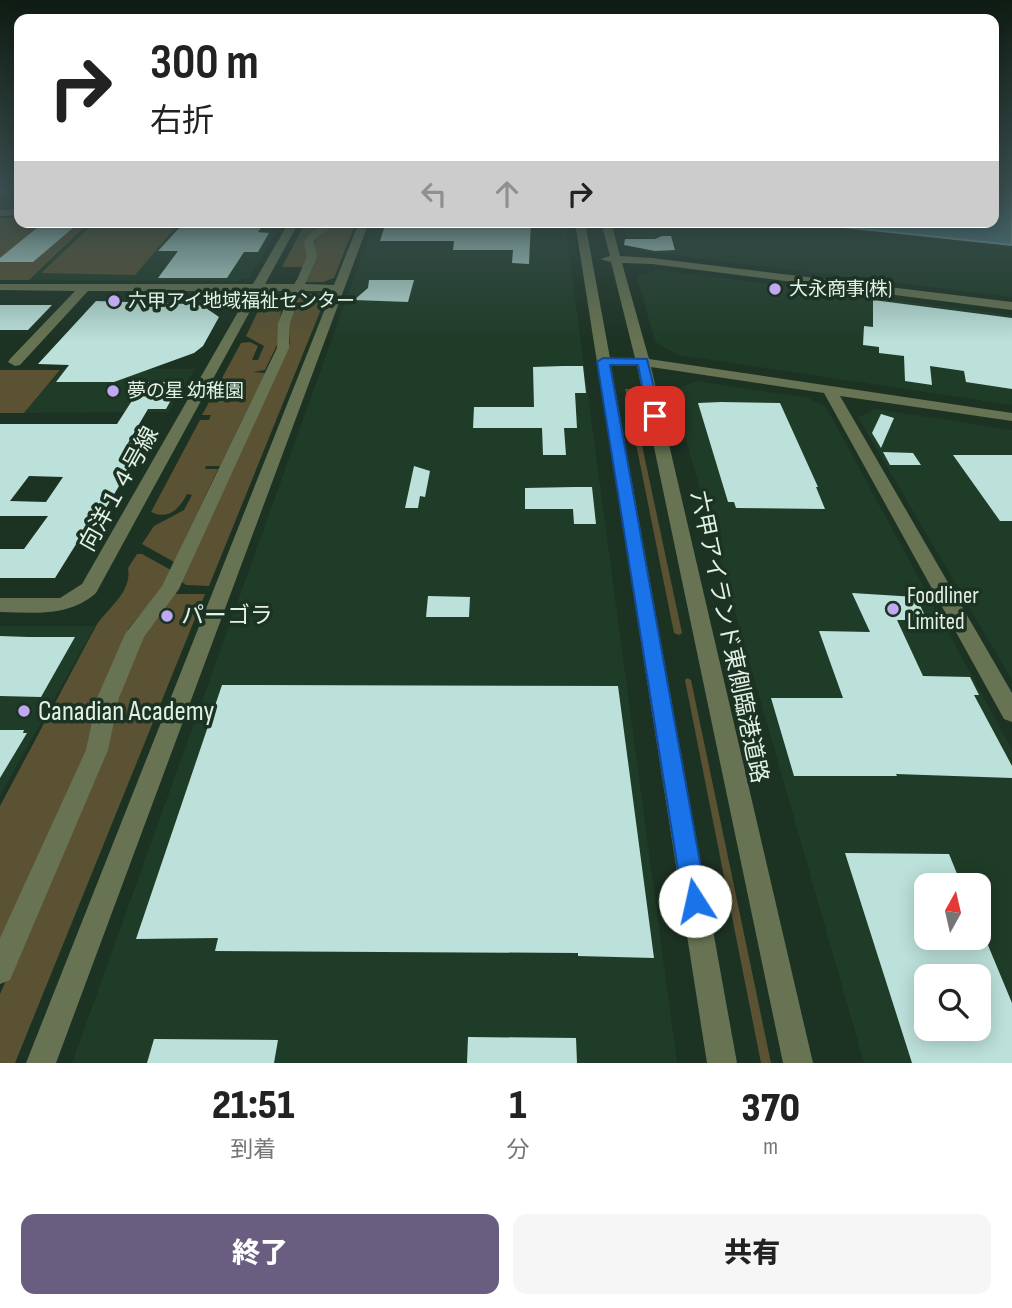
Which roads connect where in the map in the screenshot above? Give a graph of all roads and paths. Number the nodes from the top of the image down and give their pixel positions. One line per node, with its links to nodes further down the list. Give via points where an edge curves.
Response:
1 (283, 242): 10 (street, 向洋１４号線)
2 (309, 242): 20 (street, via 312,257 284,323 282,348 175,579 135,634 116,675 97,750)
3 (356, 242): 11 (street)
4 (584, 242): 6 (street)
5 (610, 242): 7 (street, 六甲アイランド東側臨港道路)
6 (587, 258): 7 (street); 14 (street)
7 (614, 259): 12 (street); 15 (street, 六甲アイランド東側臨港道路)
8 (0, 287): 9 (street)
9 (85, 287): 10 (street); 13 (street)
10 (257, 288): 11 (street); 18 (street, 向洋１４号線, via 83,594 64,604)
11 (338, 288): 21 (street)
12 (1012, 306)
13 (15, 362)
14 (603, 362): 15 (street); 22 (street)
15 (643, 362): 16 (street); 23 (street, 六甲アイランド東側臨港道路)
16 (829, 389): 17 (street); 19 (street)
17 (1012, 417)
18 (0, 605)
19 (1012, 713)
20 (0, 970)
21 (41, 1063)
22 (722, 1063)
23 (798, 1063)

